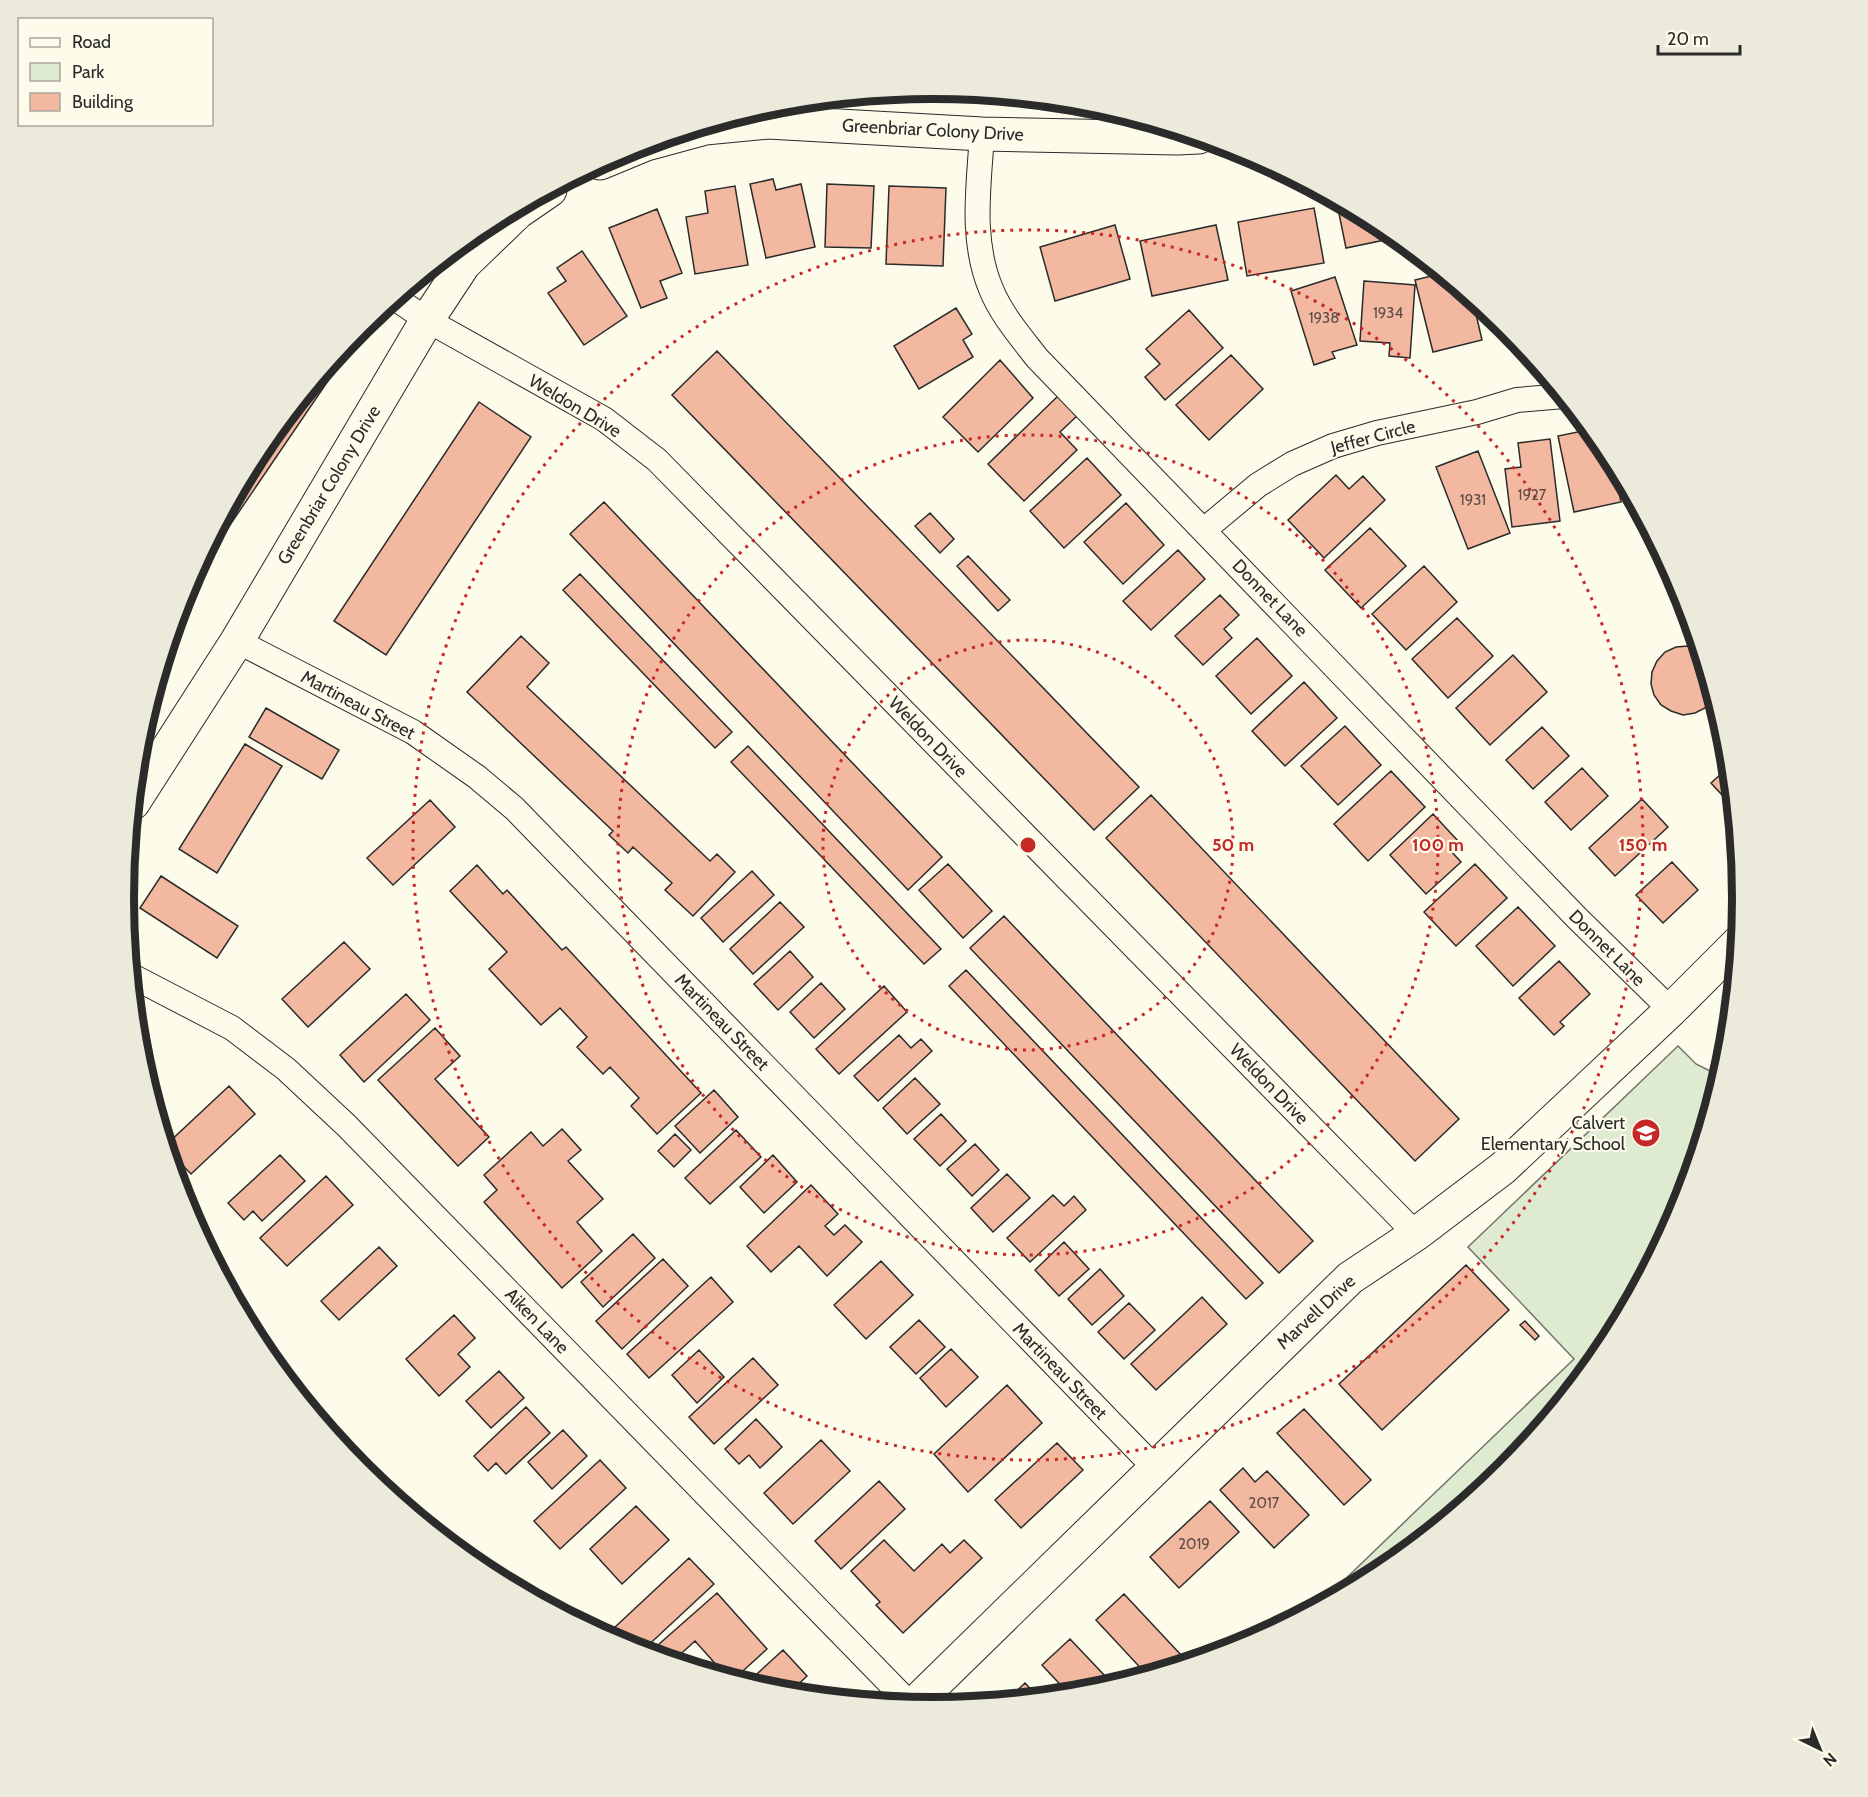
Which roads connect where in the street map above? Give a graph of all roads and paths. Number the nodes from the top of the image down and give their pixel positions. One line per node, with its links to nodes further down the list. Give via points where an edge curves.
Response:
1 (728, 126): 2 (street, Greenbriar Colony Drive, via 768,122)
2 (982, 134): 3 (street, Greenbriar Colony Drive); 8 (street, Donnet Lane, via 978,239 991,291 1037,358)
3 (1180, 138)
4 (505, 224): 6 (street, Greenbriar Colony Drive, via 464,264)
5 (401, 302): 6 (street, Weldon Drive)
6 (427, 320): 9 (street, Greenbriar Colony Drive); 14 (street, Weldon Drive, via 604,419 657,460)
7 (1556, 397): 8 (street, Jeffer Circle, via 1517,400 1333,447 1292,464 1258,485)
8 (1204, 530): 13 (street, Donnet Lane, via 1577,918)
9 (237, 641): 10 (street, Greenbriar Colony Drive); 15 (street, Martineau Street, via 413,732 515,809)
10 (142, 790)
11 (1732, 949): 13 (street, Marvell Drive)
12 (139, 980): 16 (street, Aiken Lane, via 232,1028 304,1085)
13 (1671, 1010): 14 (street, Marvell Drive, via 1503,1168)
14 (1416, 1234): 15 (street, Marvell Drive, via 1350,1278)
15 (1155, 1468): 17 (street, Marvell Drive)
16 (903, 1697)
17 (921, 1697)

